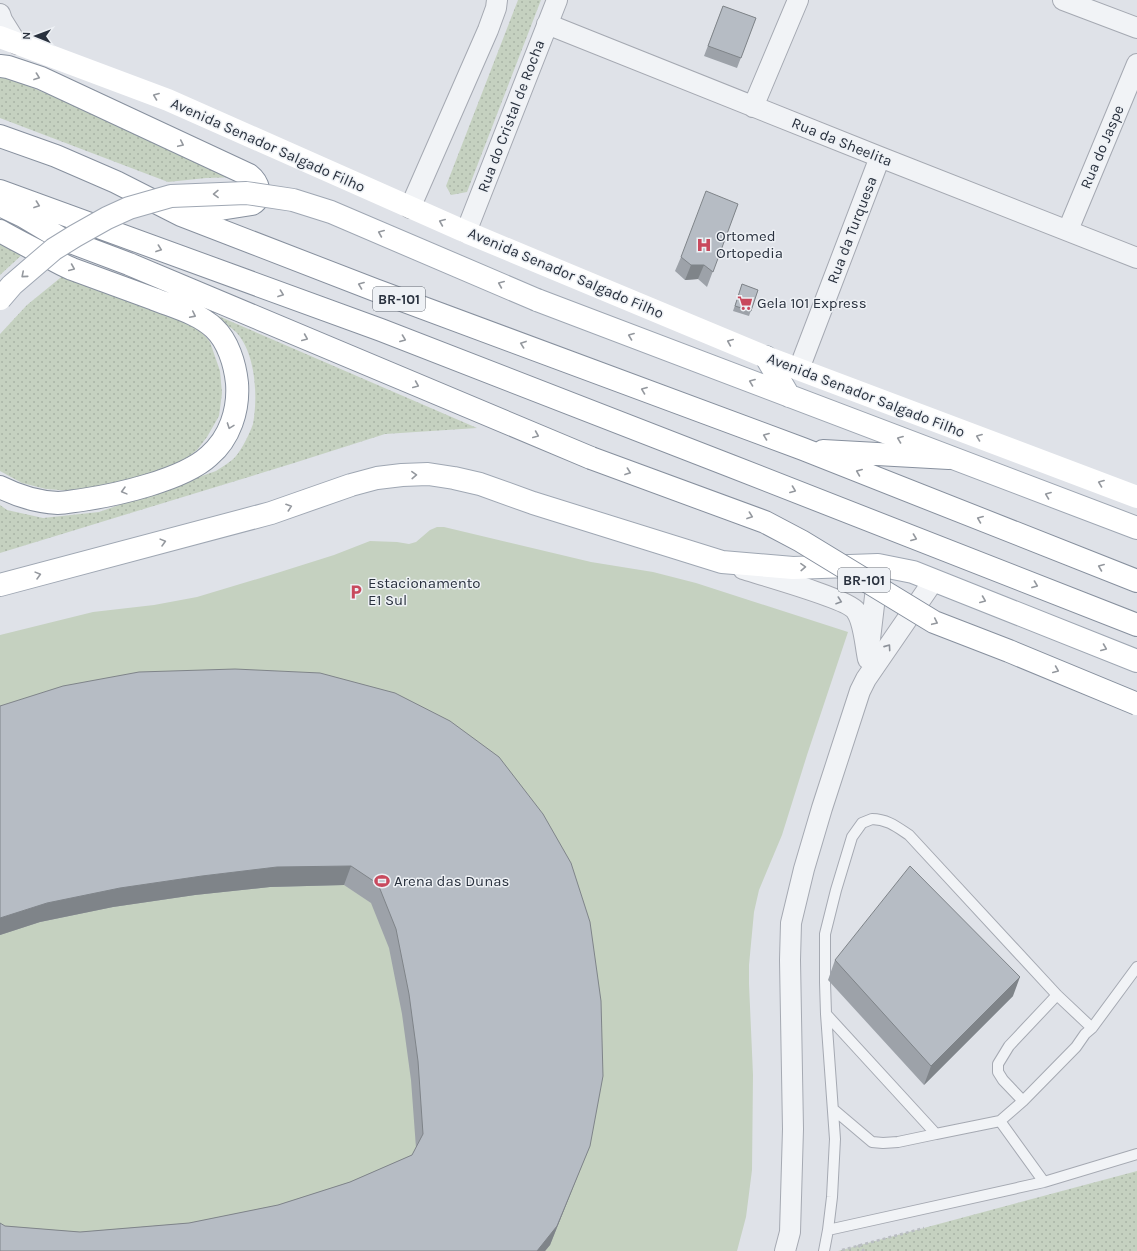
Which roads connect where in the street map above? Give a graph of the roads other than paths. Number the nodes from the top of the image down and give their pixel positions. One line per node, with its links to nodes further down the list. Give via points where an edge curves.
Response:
1 (497, 0): 16 (street, via 488,30)
2 (557, 0): 6 (street, Rua do Cristal de Rocha)
3 (798, 0): 11 (street)
4 (1063, 0): 7 (street)
5 (0, 14): 8 (street)
6 (547, 24): 11 (street, Rua da Sheelita); 20 (street, Rua do Cristal de Rocha)
7 (1137, 28)
8 (9, 40): 16 (main road, Avenida Senador Salgado Filho, one-way to 8, via 168,100)
9 (1137, 64): 18 (street, Rua do Jaspe)
10 (0, 66): 17 (main road, one-way to 17, via 40,78 249,174 258,187 257,201 252,204)
11 (753, 106): 13 (street, Rua da Sheelita)
12 (0, 136): 17 (main road, BR-101, via 56,156 116,182)
13 (880, 157): 18 (street, Rua da Sheelita); 24 (street, Rua da Turquesa)
14 (0, 191): 36 (main road, BR-101, one-way to 36, via 388,333)
15 (0, 205): 40 (main road, BR-101, one-way to 40, bridge, via 60,238 136,267 591,458 765,522 934,622)
16 (410, 208): 20 (main road, Avenida Senador Salgado Filho, one-way to 16)
17 (181, 215): 26 (main road, BR-101, one-way to 17)
18 (1068, 230): 21 (street, Rua da Sheelita)
19 (0, 231): 28 (main road, one-way to 28, via 70,268 197,316 214,328 227,346 236,375 237,390 233,417 224,439 209,457 197,466 172,477 121,492 59,503 29,499)
20 (466, 232): 23 (main road, Avenida Senador Salgado Filho, one-way to 20)
21 (1137, 258)
22 (0, 299): 25 (main road, Avenida Senador Salgado Filho, one-way to 22, bridge, via 537,300 331,212 292,200 246,193 171,196 129,208 101,221 54,250 12,285)
23 (766, 357): 24 (main road, Avenida Senador Salgado Filho); 25 (main road)
24 (799, 370): 29 (main road, Avenida Senador Salgado Filho, one-way to 24)
25 (789, 396): 27 (main road, Avenida Senador Salgado Filho, one-way to 25)
26 (802, 449): 27 (main road); 34 (main road, BR-101, one-way to 26)
27 (949, 458): 30 (main road, Avenida Senador Salgado Filho, one-way to 27)
28 (0, 487)
29 (1137, 497)
30 (1137, 528)
31 (722, 562): 32 (main road, one-way to 32, via 793,568); 35 (main road, one-way to 31, via 271,513 377,478 428,474 480,484); 37 (street, one-way to 37, via 847,604 860,618)
32 (878, 565): 33 (main road, via 913,572); 37 (street)
33 (934, 580): 38 (main road, one-way to 38); 39 (street, one-way to 33)
34 (1137, 582)
35 (0, 585)
36 (1137, 625)
37 (868, 659): 39 (street)
38 (1137, 661)
39 (866, 679): 52 (street, via 822,808 791,923 793,1129 790,1232)
40 (1137, 704)
41 (1137, 967): 44 (lane)
42 (1057, 995): 43 (lane, via 910,835 892,823 872,819 862,823 852,837 825,934); 44 (lane); 45 (lane, via 1009,1046 998,1064 998,1072 1003,1080)
43 (826, 1014): 46 (lane); 48 (lane)
44 (1092, 1028): 45 (lane)
45 (1023, 1101): 47 (lane)
46 (833, 1109): 48 (lane, via 872,1142 898,1142); 51 (lane, via 835,1139)
47 (1000, 1121): 48 (lane); 50 (lane)
48 (936, 1134)
49 (1137, 1154): 50 (lane)
50 (1044, 1182): 51 (lane)
51 (828, 1230): 53 (lane)
52 (785, 1251)
53 (824, 1251)

